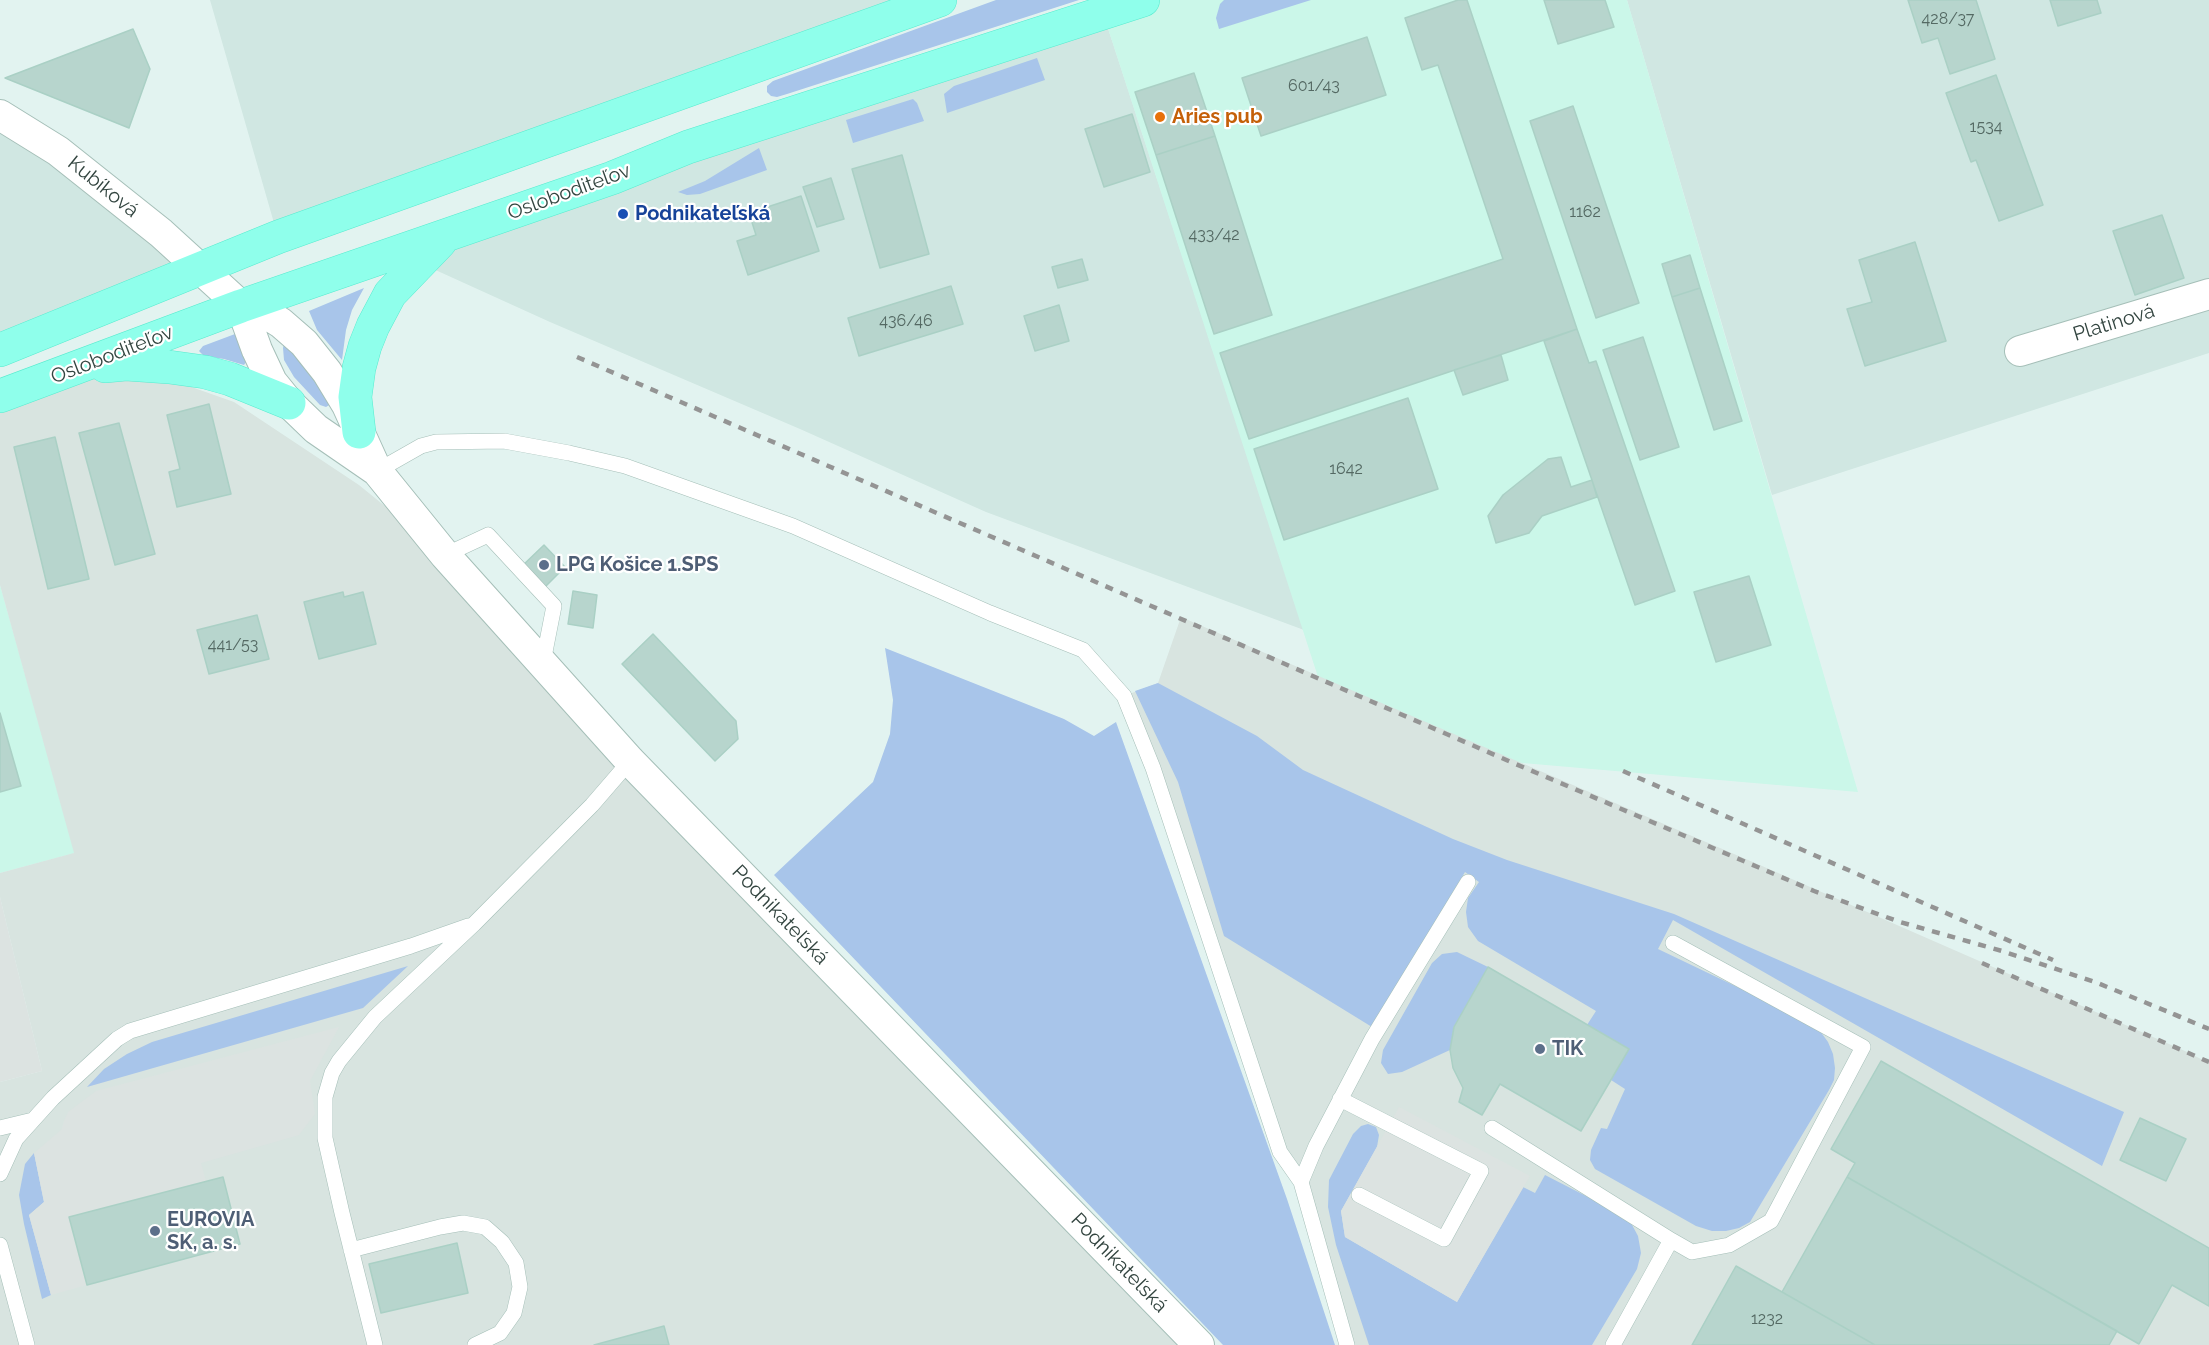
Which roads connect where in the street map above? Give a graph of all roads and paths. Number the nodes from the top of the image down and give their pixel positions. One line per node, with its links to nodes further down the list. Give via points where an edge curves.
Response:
1 (940, 0): 5 (main road, via 377,200)
2 (1143, 0): 4 (main road, Osloboditeľov, via 688,147 612,178)
3 (0, 115): 5 (street, Kubíková, via 58,151)
4 (447, 235): 7 (main road, Osloboditeľov); 13 (main road, via 390,294 364,346 355,397)
5 (200, 269): 7 (street, Kubíková); 8 (main road)
6 (2209, 294): 9 (street, Platinová)
7 (241, 306): 10 (main road, Osloboditeľov); 12 (street, via 272,382); 13 (street, via 262,311 304,343 327,372)
8 (0, 350)
9 (2020, 351)
10 (76, 369): 11 (main road, Osloboditeľov); 12 (main road, via 126,364 205,372)
11 (0, 396)
12 (289, 403): 14 (street, via 316,429)
13 (359, 432): 14 (street)
14 (377, 471): 15 (street, Podnikateľská); 26 (lane, via 421,446 436,442 504,441 625,466 793,526 1083,650 1124,696 1153,768 1280,1152)
15 (446, 555): 16 (street, Podnikateľská); 16 (lane, via 488,535 554,606)
16 (543, 662): 17 (street, Podnikateľská)
17 (630, 761): 19 (lane, via 592,806); 34 (street, Podnikateľská)
18 (1468, 882): 21 (lane)
19 (474, 924): 22 (lane, via 130,1031); 30 (lane, via 375,1017 339,1060 327,1085 325,1138)
20 (1672, 943): 28 (lane, via 1863,1047 1771,1221 1729,1245 1692,1252)
21 (1340, 1098): 26 (lane); 27 (lane, via 1481,1171 1444,1239)
22 (33, 1120): 23 (lane); 25 (lane, via 16,1139)
23 (0, 1128)
24 (1492, 1128): 28 (lane)
25 (0, 1174)
26 (1301, 1182): 35 (lane)
27 (1359, 1195)
28 (1671, 1240): 36 (lane)
29 (0, 1245): 31 (lane)
30 (351, 1251): 32 (lane); 33 (lane, via 451,1225 485,1227 502,1242 516,1263 520,1287 513,1313 500,1333)
31 (27, 1345)
32 (375, 1345)
33 (476, 1345)
34 (1199, 1345)
35 (1347, 1345)
36 (1613, 1345)

